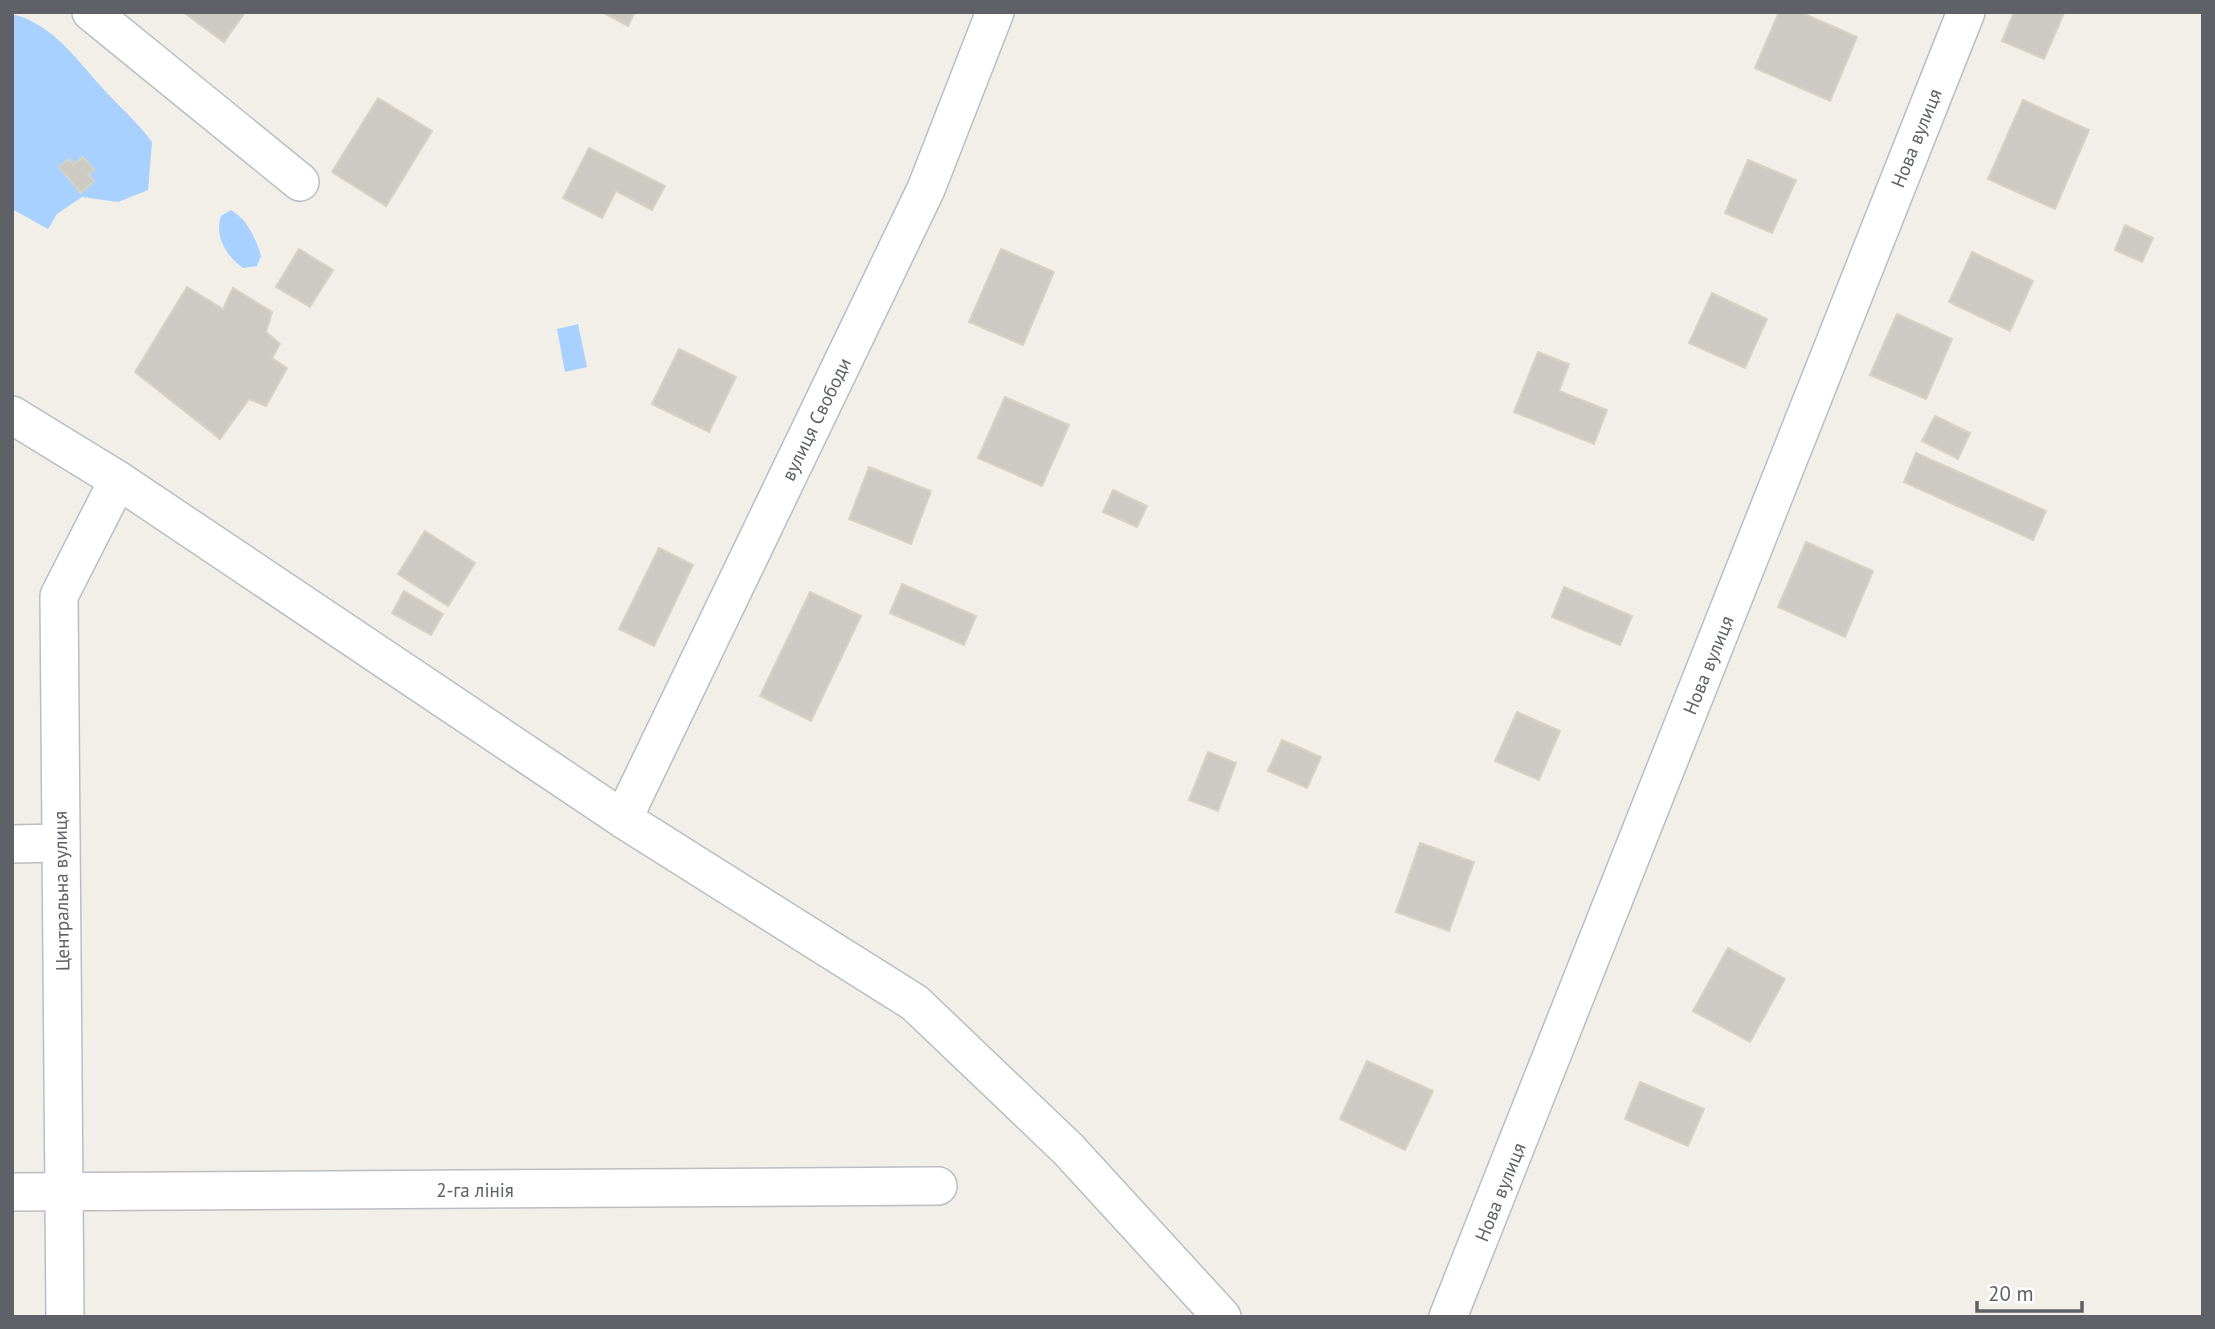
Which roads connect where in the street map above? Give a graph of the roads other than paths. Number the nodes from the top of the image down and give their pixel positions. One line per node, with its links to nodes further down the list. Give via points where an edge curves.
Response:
1 (91, 12): 4 (street)
2 (995, 12): 7 (street, вулиця Свободи, via 926,189)
3 (1966, 12): 15 (street, Нова вулиця)
4 (300, 182)
5 (12, 415): 6 (street)
6 (118, 480): 7 (street); 8 (street, Центральна вулиця, via 59,596)
7 (623, 819): 14 (street, via 915,1003 1068,1149)
8 (61, 843): 9 (street); 12 (street, Центральна вулиця)
9 (12, 844)
10 (938, 1186): 12 (street, 2-га лінія)
11 (12, 1192): 12 (street, 2-га лінія)
12 (64, 1193): 13 (street, Центральна вулиця)
13 (65, 1317)
14 (1222, 1317)
15 (1448, 1317)

